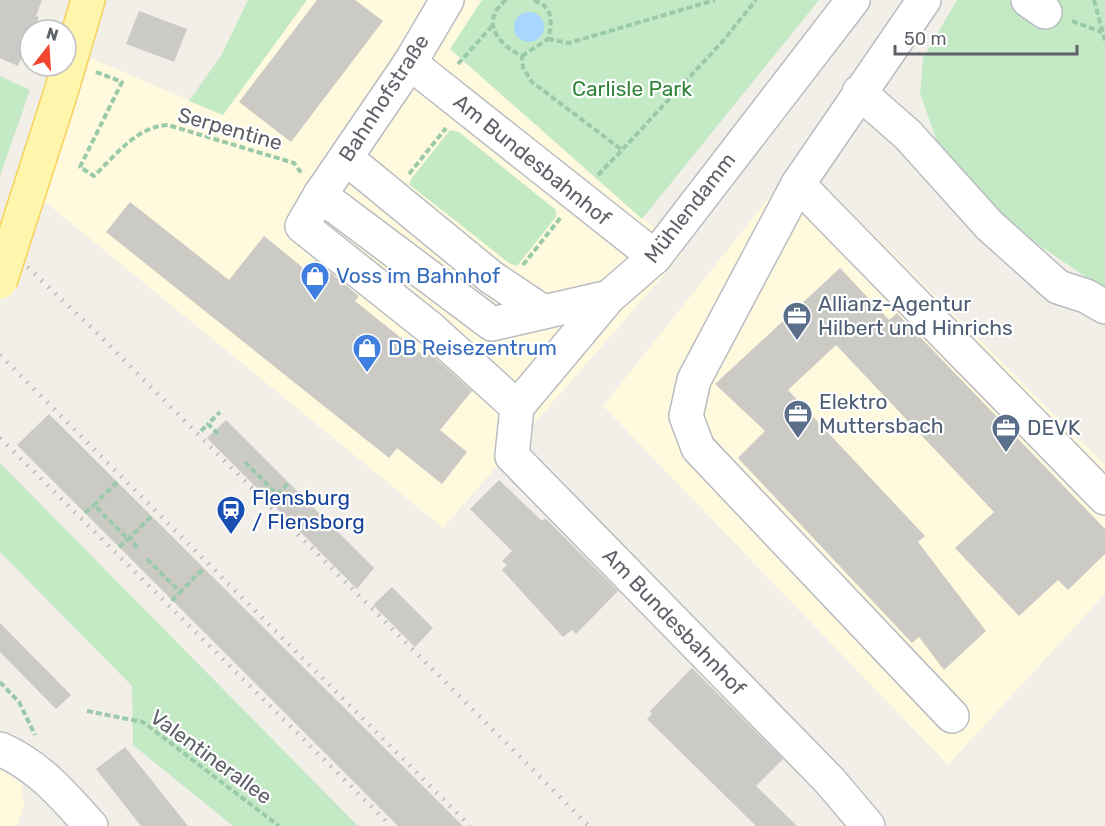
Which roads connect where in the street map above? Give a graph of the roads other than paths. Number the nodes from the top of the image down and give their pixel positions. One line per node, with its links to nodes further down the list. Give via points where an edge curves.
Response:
1 (88, 0): 11 (main road, bridge)
2 (447, 0): 5 (street, Bahnhofstraße)
3 (853, 0): 10 (street, Mühlendamm)
4 (924, 0): 6 (street)
5 (410, 63): 7 (street, Bahnhofstraße); 10 (street, Am Bundesbahnhof, via 566,210)
6 (859, 92): 8 (street); 13 (street, via 908,135 989,225 1058,287)
7 (346, 158): 9 (street, Bahnhofstraße); 14 (street, via 491,277)
8 (798, 184): 16 (street); 17 (street, via 694,380 686,417 698,448)
9 (320, 195): 14 (street, via 492,324); 15 (street, Bahnhofstraße, via 302,226 430,328)
10 (655, 257): 12 (street, Mühlendamm)
11 (0, 282)
12 (609, 297): 14 (street); 15 (street, Mühlendamm)
13 (1105, 307)
14 (543, 312)
15 (517, 406): 20 (street, Am Bundesbahnhof, via 512,456 830,781)
16 (1105, 498)
17 (952, 716)
18 (0, 749): 19 (street, via 45,775)
19 (91, 826)
20 (868, 826)

